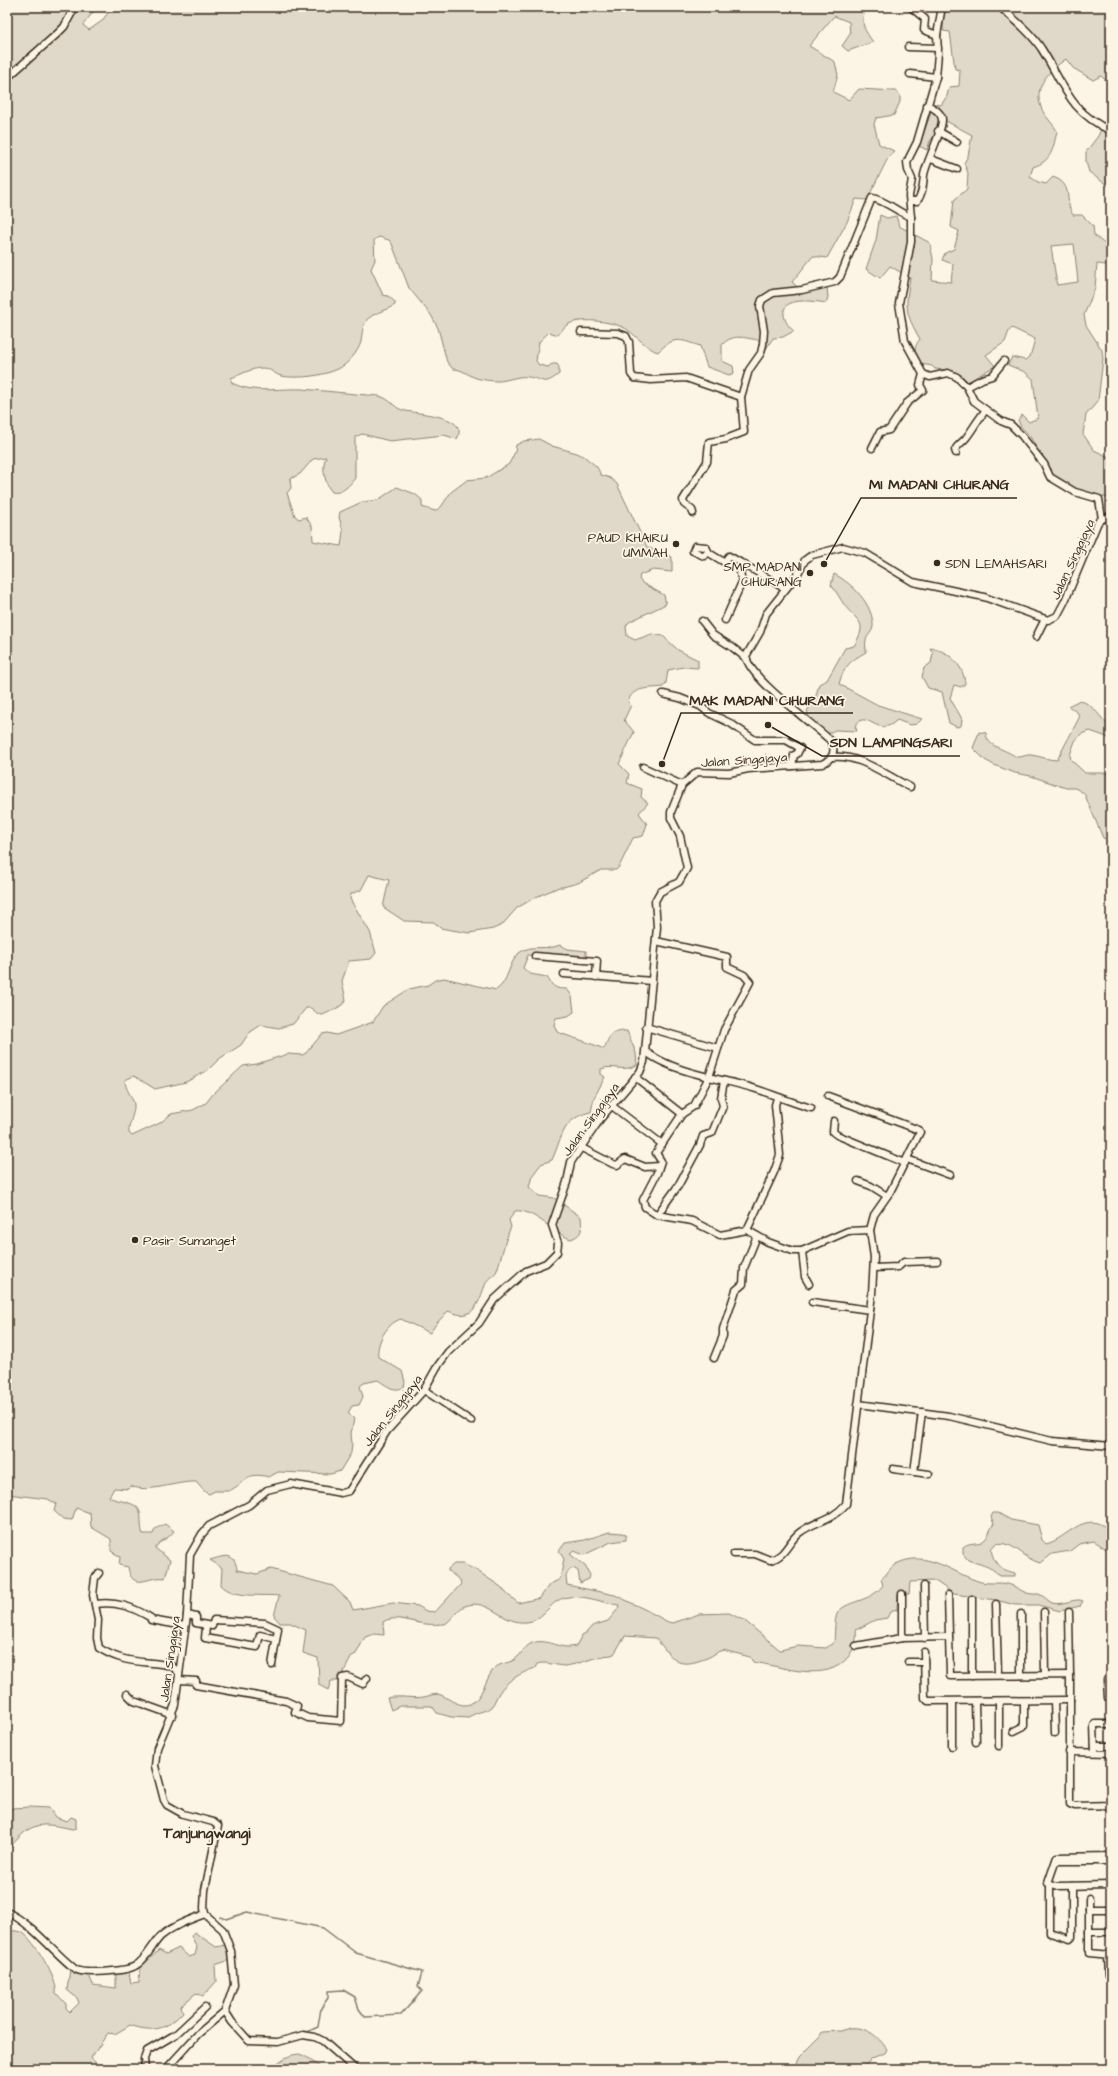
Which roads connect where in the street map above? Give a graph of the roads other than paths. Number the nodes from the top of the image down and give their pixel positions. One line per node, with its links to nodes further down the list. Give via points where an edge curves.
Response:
1 (75, 7): 10 (street, via 64,27 54,38)
2 (940, 7): 5 (street)
3 (1000, 7): 13 (street, via 1033,37 1059,83 1079,110 1089,119)
4 (912, 8): 5 (street, via 926,19 924,30)
5 (937, 35): 7 (street)
6 (908, 46): 7 (street)
7 (938, 48): 9 (street)
8 (910, 74): 9 (street)
9 (936, 76): 11 (street)
10 (7, 78)
11 (927, 105): 12 (street, via 942,118); 17 (street, via 917,142 907,162 912,179)
12 (938, 131): 14 (street); 15 (street)
13 (1111, 131)
14 (956, 142)
15 (931, 159): 16 (street); 17 (street, via 924,173 918,200)
16 (957, 169)
17 (910, 201): 18 (street)
18 (911, 217): 21 (street, via 911,242 899,303 905,341); 23 (street, via 872,198 840,277 835,282 802,290 773,293 762,300 760,306 764,331 763,344 761,353 749,370)
19 (580, 332): 23 (street, via 618,333 626,336 630,342 631,374 634,378 686,378)
20 (1004, 361): 22 (street, via 992,376)
21 (922, 374): 22 (street, via 930,377 942,373 951,374); 25 (street, via 920,385 923,390 907,403 889,430 880,432)
22 (967, 387): 24 (street, via 974,401)
23 (741, 397): 27 (street, via 744,432 709,442 707,462 683,500)
24 (986, 410): 26 (street, via 958,445); 29 (street, via 1022,435 1053,480 1075,492 1099,499)
25 (872, 448)
26 (956, 453)
27 (693, 513)
28 (1111, 516): 29 (street, Jalan Singajaya)
29 (1102, 519): 33 (street, Jalan Singajaya, via 1098,522 1086,548 1065,601 1056,616)
30 (708, 552): 31 (street, via 724,562 729,556)
31 (745, 564): 32 (street); 34 (street, via 740,573 742,580)
32 (785, 589): 33 (street, via 809,557 848,548 872,557 908,580 984,597); 37 (street, via 766,614)
33 (1044, 619): 36 (street)
34 (725, 620)
35 (702, 621): 37 (street, via 713,635)
36 (1036, 637)
37 (747, 659): 39 (street, via 749,666 761,679 832,742 835,749)
38 (663, 694): 40 (street, via 700,706 755,740 786,740 800,748 794,756)
39 (832, 757): 40 (street, Jalan Singajaya, via 822,764); 43 (street, via 847,756 860,760)
40 (792, 766): 42 (street, Jalan Singajaya, via 729,773 697,772)
41 (643, 768): 42 (street)
42 (682, 785): 44 (street, Jalan Singajaya, via 671,815 680,836 687,868 679,882 660,892 657,897 654,911)
43 (910, 787)
44 (656, 941): 48 (street, Jalan Singajaya); 50 (street, via 724,955 728,958 728,967 749,979 750,982 724,1030)
45 (535, 956): 47 (street, via 597,961)
46 (564, 974): 47 (street)
47 (596, 977): 48 (street)
48 (652, 981): 49 (street, Jalan Singajaya)
49 (646, 1027): 50 (street); 51 (street, Jalan Singajaya)
50 (718, 1048): 53 (street)
51 (646, 1052): 52 (street, Jalan Singajaya, via 643,1068); 53 (street, via 666,1063)
52 (635, 1077): 57 (street, Jalan Singajaya); 59 (street)
53 (709, 1077): 54 (street); 59 (street, via 694,1106)
54 (724, 1081): 56 (street, via 757,1089); 68 (street, via 721,1098 723,1106 712,1133 703,1136 678,1186)
55 (828, 1096): 63 (street, via 920,1130)
56 (777, 1098): 58 (street); 69 (street, via 775,1105 780,1155)
57 (612, 1106): 61 (street); 62 (street, Jalan Singajaya)
58 (811, 1108)
59 (682, 1114): 61 (street)
60 (834, 1121): 63 (street, via 833,1132 837,1135)
61 (662, 1144): 64 (street, via 656,1155 660,1159)
62 (580, 1147): 64 (street, via 617,1165 625,1159 646,1167); 79 (street, Jalan Singajaya, via 571,1162 552,1225 558,1243 557,1252 546,1263 526,1271 494,1300 479,1323 444,1357)
63 (906, 1161): 65 (street); 67 (street)
64 (659, 1166): 68 (street, via 643,1200 645,1207)
65 (950, 1175)
66 (858, 1181): 67 (street)
67 (887, 1196): 70 (street, via 874,1215)
68 (657, 1215): 69 (street, via 692,1221 720,1234)
69 (747, 1230): 71 (street)
70 (870, 1230): 72 (street, via 848,1231); 74 (street)
71 (757, 1236): 72 (street, via 786,1249); 78 (street, via 744,1268 742,1284 736,1289)
72 (802, 1251): 75 (street, via 805,1277)
73 (937, 1261): 74 (street, via 904,1262 898,1267)
74 (874, 1268): 77 (street)
75 (810, 1284)
76 (812, 1302): 77 (street)
77 (870, 1310): 80 (street)
78 (714, 1358)
79 (424, 1390): 82 (street); 98 (street, Jalan Singajaya, via 387,1431 349,1491 341,1493 292,1484 267,1490 249,1504 209,1526 190,1555)
80 (858, 1404): 81 (street); 87 (street, via 850,1478 846,1504 843,1508 831,1518 798,1534 776,1559 768,1560 751,1554)
81 (922, 1412): 83 (street, via 1052,1441); 85 (street)
82 (471, 1421)
83 (1111, 1446)
84 (893, 1469): 85 (street)
85 (914, 1472): 86 (street)
86 (929, 1474)
87 (734, 1554)
88 (99, 1573): 93 (street, via 95,1578)
89 (924, 1586): 103 (street)
90 (902, 1594): 102 (street)
91 (948, 1595): 101 (street)
92 (972, 1599): 115 (street)
93 (96, 1604): 99 (street, via 130,1607 151,1620); 114 (street, via 99,1648 128,1660 172,1666)
94 (996, 1604): 110 (street)
95 (1044, 1612): 112 (street)
96 (1069, 1612): 113 (street)
97 (1022, 1614): 111 (street)
98 (186, 1615): 99 (street, Jalan Singajaya); 100 (street, via 196,1617 196,1623)
99 (185, 1626): 114 (street, Jalan Singajaya)
100 (206, 1626): 104 (street, via 212,1626 214,1620 265,1623 278,1629); 104 (street, via 204,1638 257,1647 260,1635)
101 (949, 1637): 103 (street); 115 (street, via 950,1676)
102 (902, 1638): 103 (street); 105 (street)
103 (925, 1638)
104 (276, 1639): 109 (street)
105 (856, 1646)
106 (924, 1652): 108 (street)
107 (908, 1662): 108 (street)
108 (924, 1662): 124 (street, via 926,1700)
109 (272, 1665)
110 (998, 1675): 111 (street); 115 (street)
111 (1021, 1675): 112 (street)
112 (1044, 1675): 113 (street)
113 (1070, 1675): 119 (street)
114 (179, 1676): 117 (street, via 196,1681 196,1684 286,1701 297,1706 295,1712 308,1718 341,1721 342,1678 348,1677 363,1684); 126 (street, Jalan Singajaya)
115 (972, 1676)
116 (1111, 1676): 120 (street, via 1107,1680 1108,1698)
117 (367, 1678)
118 (127, 1694): 126 (street, via 134,1701)
119 (1070, 1700): 123 (street); 135 (street)
120 (1111, 1700)
121 (999, 1701): 122 (street); 125 (street); 132 (street)
122 (1024, 1701): 123 (street); 128 (street, via 1024,1726)
123 (1054, 1701): 129 (street)
124 (952, 1702): 125 (street); 131 (street)
125 (975, 1702): 130 (street)
126 (172, 1715): 148 (street, Jalan Singajaya, via 154,1760 164,1800 167,1805 183,1814 213,1822 218,1826 205,1890)
127 (1111, 1724): 134 (street, via 1094,1726)
128 (1014, 1731)
129 (1055, 1733)
130 (976, 1742)
131 (952, 1746)
132 (999, 1746)
133 (1111, 1746): 134 (street)
134 (1095, 1749): 135 (street); 136 (street)
135 (1069, 1752): 137 (street, via 1070,1804)
136 (1111, 1752)
137 (1111, 1805)
138 (1111, 1856): 139 (street, via 1058,1857)
139 (1057, 1861): 140 (street); 141 (street, via 1048,1882)
140 (1111, 1861)
141 (1050, 1885): 143 (street); 143 (street, via 1050,1933 1070,1939)
142 (1111, 1885): 143 (street)
143 (1072, 1886)
144 (1089, 1899): 145 (street)
145 (1089, 1909): 146 (street); 149 (street)
146 (1111, 1909)
147 (7, 1912): 148 (street, via 48,1943 76,1969 87,1972 136,1966 160,1937 185,1921)
148 (204, 1914): 154 (street, via 223,1930 231,1951 234,1985)
149 (1090, 1932): 150 (street); 151 (street, via 1090,1953)
150 (1111, 1932)
151 (1109, 1955): 152 (street, via 1108,1976)
152 (1111, 1979)
153 (205, 2007): 155 (street, via 176,2034 147,2051 144,2058)
154 (225, 2011): 156 (street, via 198,2034); 157 (street, via 249,2041 278,2042 303,2035 315,2037)
155 (145, 2069)
156 (166, 2069)
157 (355, 2069)

